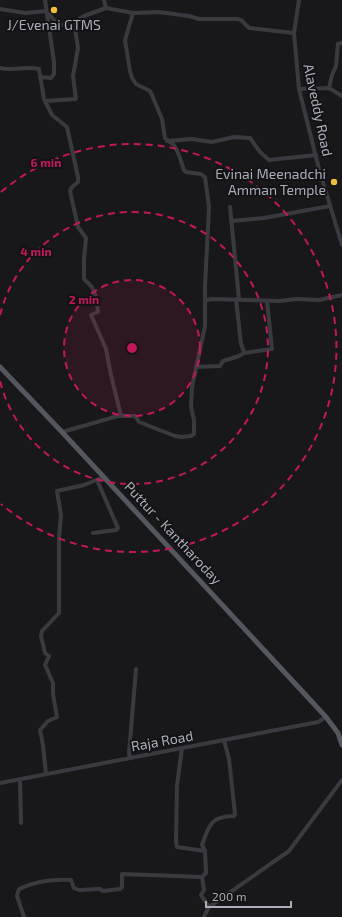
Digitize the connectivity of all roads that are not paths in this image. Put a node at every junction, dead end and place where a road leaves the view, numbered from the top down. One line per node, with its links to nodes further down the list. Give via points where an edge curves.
1 (45, 0): 6 (street)
2 (104, 0): 4 (street)
3 (299, 0): 9 (street, Alaveddy Road)
4 (106, 8): 7 (street); 8 (street)
5 (0, 9): 6 (street, via 25,13)
6 (46, 11): 8 (street, via 58,24); 12 (street, via 54,74 51,78)
7 (133, 13): 9 (street, via 159,12 199,19 237,19 248,28); 17 (street, via 125,40 130,71 136,84 150,91 162,119)
8 (74, 22): 16 (street, via 78,48 73,76 76,99)
9 (294, 33): 14 (street, Alaveddy Road)
10 (342, 43): 13 (street, via 338,44 336,66)
11 (0, 68): 12 (street, via 39,68)
12 (40, 77): 16 (street)
13 (329, 88): 14 (street); 15 (street)
14 (299, 89): 18 (street, Alaveddy Road)
15 (342, 96)
16 (45, 101): 30 (street, via 52,115 67,127 78,182 70,191 78,227 86,238 84,279 96,296 98,312 91,315 106,350)
17 (167, 141): 18 (street, via 212,142 234,137 250,138 269,160); 25 (street, via 176,147 184,170 201,174 205,177 207,185 209,207)
18 (316, 155): 19 (street, Alaveddy Road)
19 (330, 206): 21 (street); 22 (street, Alaveddy Road)
20 (230, 207): 21 (street)
21 (231, 221): 24 (street)
22 (342, 245)
23 (342, 295): 26 (street, via 319,300)
24 (238, 299): 25 (street); 26 (street); 27 (street, via 241,344)
25 (206, 300): 29 (street, via 205,326)
26 (267, 301): 29 (street, via 272,349 244,353 223,361 220,366)
27 (244, 352)
28 (0, 367): 31 (main road, Puttur - Kantharoday)
29 (196, 367): 30 (street, via 191,406 194,434 191,436 175,436 139,422 135,416)
30 (121, 416): 31 (street)
31 (62, 432): 32 (main road, Puttur - Kantharoday)
32 (104, 477): 33 (street); 36 (main road, Puttur - Kantharoday)
33 (97, 480): 34 (street, via 118,528); 42 (street, via 57,491 61,515 59,613 42,631 41,636 45,653 49,656 45,665 53,683 57,717 48,721 40,730)
34 (93, 533)
35 (136, 669): 41 (street)
36 (326, 717): 37 (main road, Puttur - Kantharoday); 38 (street, Raja Road, via 318,722)
37 (340, 732): 39 (main road, Puttur - Kantharoday)
38 (224, 740): 40 (street, Raja Road); 47 (street, via 229,759 235,814 216,819 209,826 202,845)
39 (342, 745)
40 (182, 748): 41 (street, Raja Road); 47 (street, via 177,785 177,847)
41 (130, 758): 42 (street, Raja Road)
42 (46, 774): 43 (street, Raja Road)
43 (20, 779): 45 (street, Raja Road); 46 (street)
44 (342, 780): 49 (street, via 289,851)
45 (0, 783)
46 (21, 823)
47 (205, 851): 48 (street, via 206,873)
48 (202, 877): 49 (street, via 204,890 201,895); 50 (street, via 122,874 120,890 103,891 79,890 74,888 71,880 26,885 19,889 17,896)
49 (209, 907): 51 (street)
50 (24, 917)
51 (204, 917)

